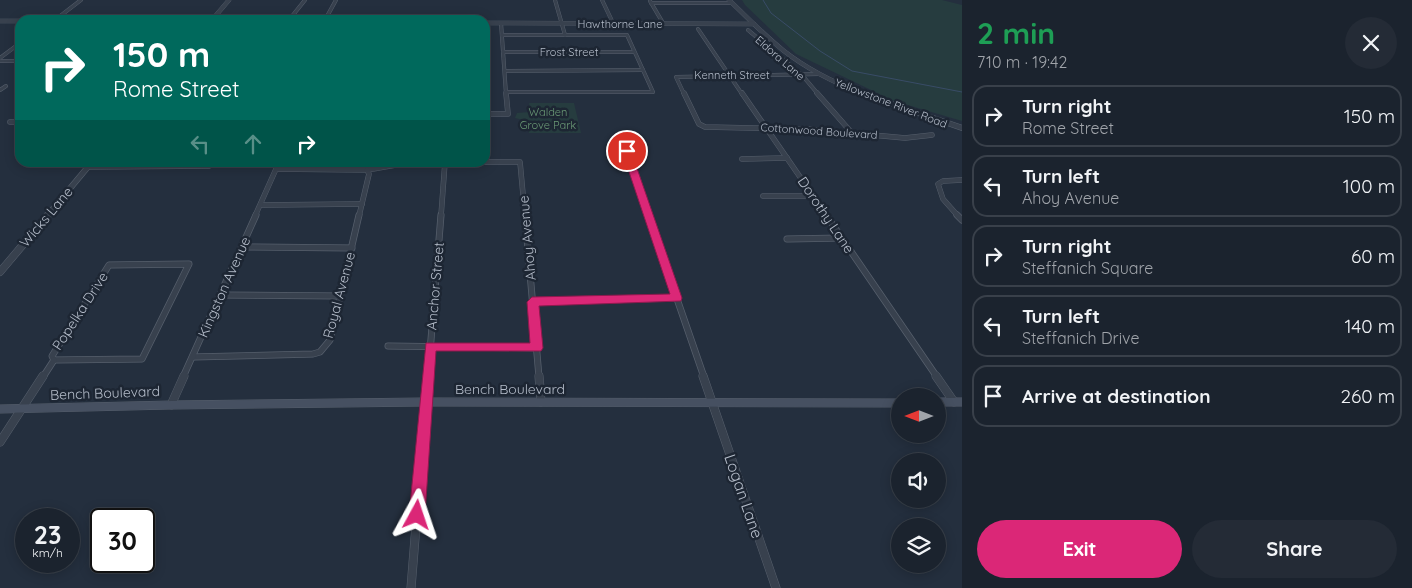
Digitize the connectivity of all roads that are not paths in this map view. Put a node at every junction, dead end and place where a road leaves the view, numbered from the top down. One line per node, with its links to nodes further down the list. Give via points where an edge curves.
1 (81, 0): 9 (street)
2 (229, 0): 10 (street)
3 (305, 0): 11 (street)
4 (336, 0): 12 (street)
5 (555, 0): 17 (street)
6 (602, 0): 18 (street)
7 (650, 1): 8 (street); 19 (street)
8 (730, 1): 20 (street, Yellowstone River Road)
9 (62, 15)
10 (216, 15)
11 (293, 15)
12 (328, 15)
13 (0, 21): 14 (street)
14 (15, 21)
15 (490, 23): 16 (street, Hawthorne Lane)
16 (501, 23): 17 (street, Hawthorne Lane); 23 (street)
17 (561, 24): 18 (street, Hawthorne Lane); 24 (street)
18 (612, 24): 19 (street, Hawthorne Lane)
19 (662, 24): 20 (street, Hawthorne Lane)
20 (754, 24): 32 (street, Yellowstone River Road)
21 (698, 29): 33 (street, Dorothy Lane)
22 (748, 30): 34 (street, Eldora Lane)
23 (502, 35): 24 (street); 26 (street)
24 (565, 35): 27 (street, via 627,35)
25 (15, 47): 28 (street)
26 (503, 52): 27 (street, Frost Street); 31 (street)
27 (634, 52): 30 (street)
28 (0, 60): 29 (street)
29 (15, 61)
30 (643, 70): 31 (street); 37 (street, via 653,92)
31 (505, 71): 37 (street)
32 (819, 74): 34 (street, Kenneth Street); 43 (street, Yellowstone River Road, via 870,96)
33 (731, 75): 34 (street, Kenneth Street); 41 (street, Kenneth Street, via 676,76 699,124); 42 (street, Dorothy Lane)
34 (802, 75): 44 (street, Eldora Lane)
35 (0, 84): 36 (street, via 6,86)
36 (0, 90)
37 (506, 92): 38 (street, via 508,114)
38 (490, 114)
39 (10, 122): 40 (street)
40 (15, 122)
41 (705, 127): 42 (street, Cottonwood Boulevard)
42 (766, 127): 44 (street, Cottonwood Boulevard); 47 (street, Dorothy Lane)
43 (962, 128)
44 (850, 132): 45 (street, Cottonwood Boulevard, via 905,138)
45 (932, 136)
46 (623, 141): 67 (street, Logan Lane)
47 (787, 158): 48 (street); 56 (street, Dorothy Lane)
48 (742, 159)
49 (490, 162): 68 (street, Ahoy Avenue, via 520,162)
50 (88, 167): 64 (street, Wicks Lane)
51 (384, 167): 53 (street)
52 (445, 167): 70 (street, Anchor Street)
53 (367, 170): 57 (street, Kingston Avenue, via 276,169); 58 (street, Royal Avenue, via 369,174)
54 (962, 180): 59 (street, via 943,181 938,184 938,190)
55 (763, 196): 56 (street)
56 (813, 196): 60 (street, Dorothy Lane)
57 (261, 204): 58 (street); 62 (street, Kingston Avenue)
58 (362, 204): 63 (street, Royal Avenue)
59 (962, 220)
60 (842, 238): 61 (street); 76 (street, Dorothy Lane)
61 (787, 239)
62 (243, 247): 63 (street); 65 (street, Kingston Avenue)
63 (352, 248): 66 (street, Royal Avenue)
64 (0, 272)
65 (221, 295): 66 (street); 72 (street, Kingston Avenue)
66 (340, 296): 72 (street, Royal Avenue, via 330,340 320,352)
67 (677, 298): 68 (street); 77 (street, Logan Lane)
68 (532, 302): 71 (street, Ahoy Avenue)
69 (388, 346): 70 (street)
70 (430, 346): 71 (street); 74 (street, Anchor Street)
71 (536, 348): 75 (street, Ahoy Avenue)
72 (193, 356): 79 (street, Kingston Avenue)
73 (54, 360): 73 (street, Popelka Drive, via 52,356 110,265 189,264 142,359); 81 (street, Popelka Drive)
74 (426, 402): 75 (main road, Bench Boulevard); 79 (main road, Bench Boulevard); 83 (street, Anchor Street)
75 (541, 402): 77 (main road, Bench Boulevard)
76 (958, 402)
77 (712, 403): 78 (main road, Bench Boulevard); 84 (street, Logan Lane)
78 (891, 403)
79 (171, 404): 81 (main road, Bench Boulevard)
80 (0, 409): 81 (main road, Bench Boulevard)
81 (22, 409): 82 (street, Popelka Drive)
82 (0, 442)
83 (411, 588)
84 (776, 588)

